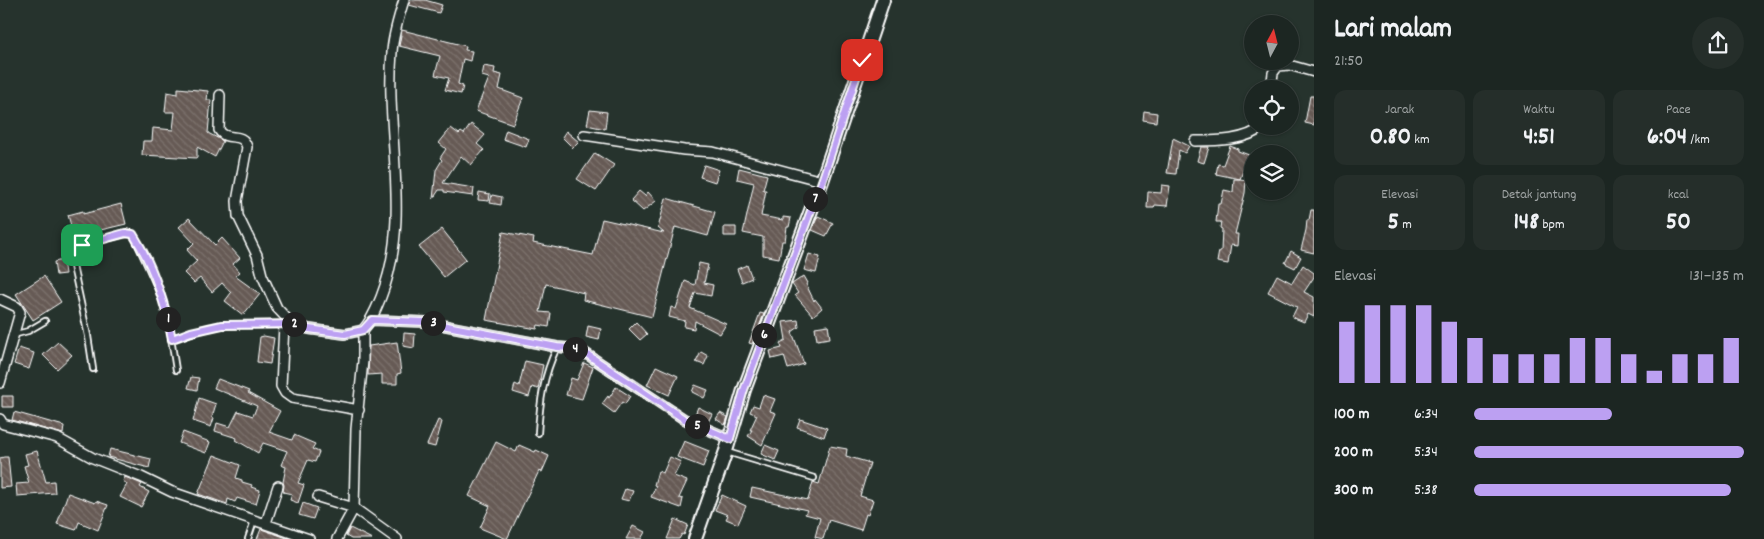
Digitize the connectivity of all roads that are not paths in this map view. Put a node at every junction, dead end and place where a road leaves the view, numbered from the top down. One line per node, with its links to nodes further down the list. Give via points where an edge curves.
1 (404, 0): 11 (street, via 392,50 396,222 387,281)
2 (883, 0): 9 (street)
3 (1314, 72): 4 (street, via 1288,65 1278,66 1272,73)
4 (1272, 80)
5 (220, 95): 13 (street, via 219,130 226,136 242,138 247,148 237,200 238,216 277,308)
6 (584, 135): 9 (street, via 713,152)
7 (1244, 135): 8 (street, via 1219,141)
8 (1196, 141)
9 (822, 181): 24 (street, via 744,390)
10 (0, 299): 15 (street, via 20,310)
11 (372, 320): 14 (street); 17 (street, via 426,322)
12 (45, 321): 15 (lane)
13 (288, 324): 14 (street, via 345,334); 16 (lane, via 222,325); 21 (street, via 281,386 285,392 292,398)
14 (363, 330): 21 (street)
15 (14, 335): 20 (street)
16 (172, 339): 18 (lane, via 159,291 133,234 125,233 82,245 75,250 72,259); 19 (lane)
17 (557, 347): 23 (lane, via 542,389); 24 (street, via 579,349)
18 (93, 368)
19 (176, 370)
20 (0, 383)
21 (359, 410): 28 (street)
22 (0, 418): 29 (street, via 3,424 57,438 93,458 172,492)
23 (538, 433)
24 (728, 445): 25 (lane); 35 (street)
25 (814, 478)
26 (278, 486): 30 (street)
27 (318, 497): 28 (street)
28 (354, 508): 33 (street); 34 (street)
29 (255, 520): 30 (street); 31 (lane)
30 (266, 523): 32 (street)
31 (248, 539)
32 (309, 539)
33 (337, 539)
34 (397, 539)
35 (695, 539)

